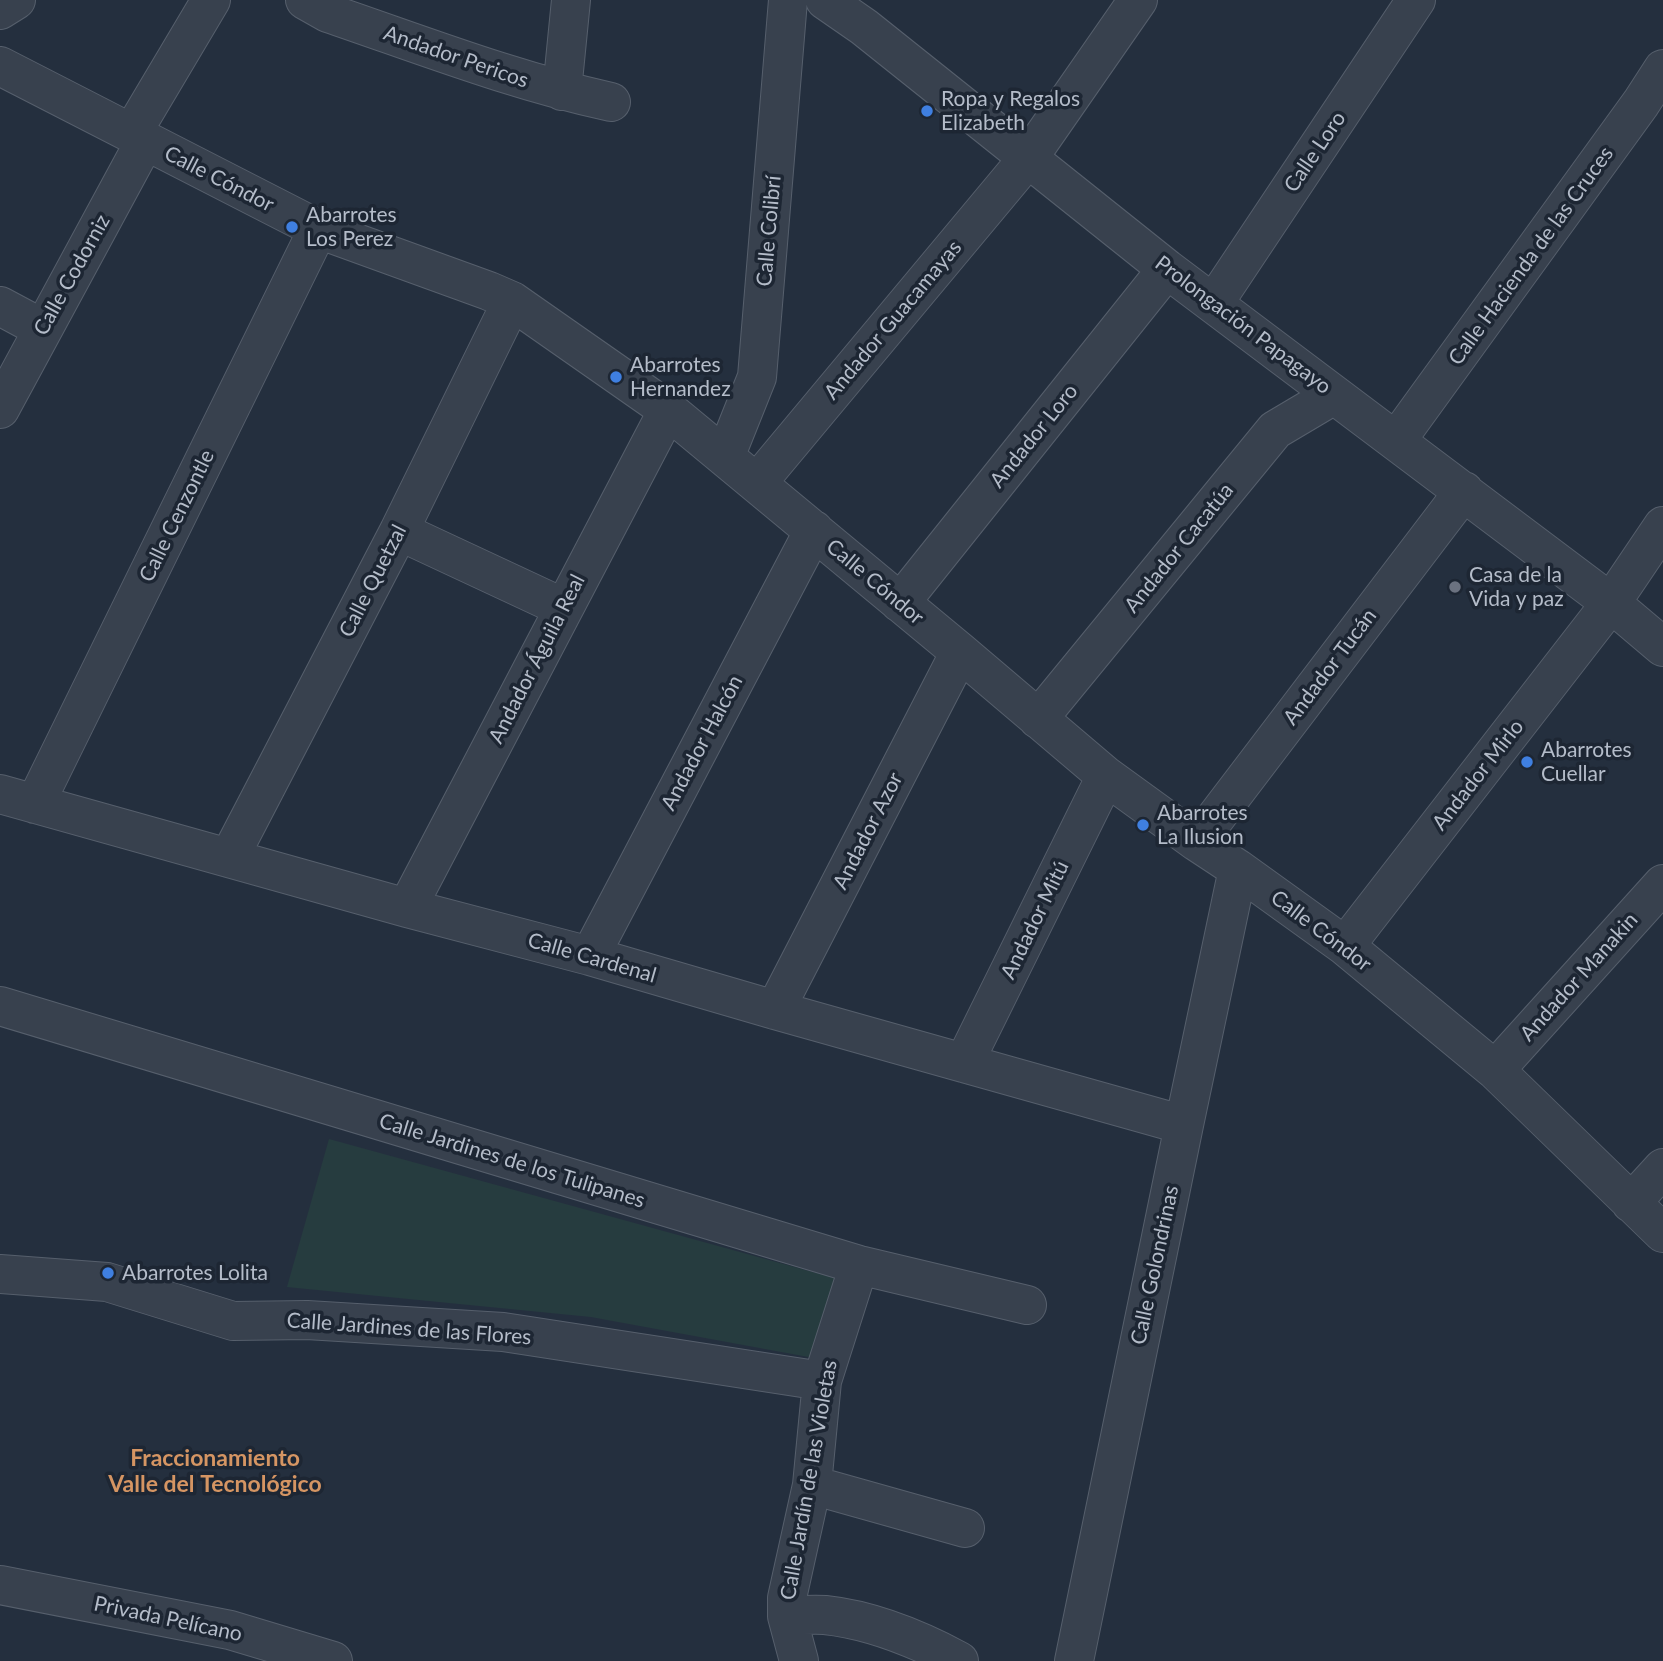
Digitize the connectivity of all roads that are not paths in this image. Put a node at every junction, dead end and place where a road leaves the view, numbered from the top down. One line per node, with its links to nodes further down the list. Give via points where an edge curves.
1 (16, 0): 9 (street)
2 (211, 0): 16 (street, Calle Codorniz)
3 (305, 0): 13 (street, Andador Pericos, via 328,13)
4 (571, 0): 13 (street)
5 (788, 0): 28 (street, Calle Colibrí, via 757,377)
6 (825, 0): 10 (street, Prolongación Papagayo)
7 (1138, 0): 17 (street, Andador Guacamayas)
8 (1416, 0): 21 (street, Calle Loro)
9 (0, 10)
10 (873, 13): 17 (street, Prolongación Papagayo)
11 (0, 66): 16 (street, Calle Cóndor)
12 (1663, 69): 15 (street, Calle Hacienda de las Cruces)
13 (562, 92): 14 (street, Andador Pericos)
14 (611, 102)
15 (1652, 112): 27 (street, Calle Hacienda de las Cruces)
16 (139, 137): 18 (street, Calle Cóndor); 23 (street, Calle Codorniz)
17 (1029, 157): 19 (street, Prolongación Papagayo); 29 (street, Andador Guacamayas)
18 (318, 229): 20 (street, Calle Cóndor); 41 (street, Calle Cenzontle)
19 (1167, 269): 21 (street, Prolongación Papagayo); 34 (street, Andador Loro)
20 (512, 301): 26 (street, Calle Cóndor); 33 (street, Calle Quetzal)
21 (1214, 303): 24 (street, Prolongación Papagayo)
22 (0, 306): 23 (street)
23 (43, 329): 25 (street, Calle Codorniz)
24 (1334, 395): 27 (street, Prolongación Papagayo); 39 (street, Andador Cacatúa, via 1275,430)
25 (0, 409)
26 (667, 410): 28 (street, Calle Cóndor); 36 (street, Andador Águila Real)
27 (1396, 441): 30 (street, Prolongación Papagayo)
28 (725, 457): 29 (street, Calle Cóndor)
29 (757, 483): 32 (street, Calle Cóndor)
30 (1464, 491): 35 (street, Prolongación Papagayo); 42 (street, Andador Tucán)
31 (1663, 526): 35 (street, Andador Mirlo)
32 (814, 530): 34 (street, Calle Cóndor); 48 (street, Andador Halcón)
33 (399, 531): 36 (street); 43 (street, Calle Quetzal)
34 (900, 603): 38 (street, Calle Cóndor)
35 (1611, 603): 37 (street, Prolongación Papagayo); 47 (street, Andador Mirlo)
36 (564, 608): 46 (street, Andador Águila Real)
37 (1663, 647)
38 (960, 652): 39 (street, Calle Cóndor); 50 (street, Andador Azor)
39 (1038, 719): 40 (street, Calle Cóndor)
40 (1106, 776): 42 (street, Calle Cóndor); 51 (street, Andador Mitú)
41 (18, 799): 43 (street, Calle Cardenal)
42 (1197, 842): 44 (street, Calle Cóndor)
43 (229, 858): 46 (street, Calle Cardenal)
44 (1238, 869): 47 (street, Calle Cóndor); 53 (street, Calle Golondrinas)
45 (1663, 884): 52 (street, Andador Manakin)
46 (407, 908): 48 (street, Calle Cardenal)
47 (1345, 946): 52 (street, Calle Cóndor)
48 (590, 956): 50 (street, Calle Cardenal)
49 (0, 1006): 57 (street, Calle Jardines de los Tulipanes)
50 (775, 1010): 51 (street, Calle Cardenal)
51 (964, 1063): 53 (street, Calle Cardenal)
52 (1495, 1070): 55 (street, Calle Cóndor)
53 (1184, 1125): 68 (street, Calle Golondrinas)
54 (1663, 1168): 55 (street)
55 (1631, 1203): 56 (street, Calle Cóndor)
56 (1663, 1233)
57 (859, 1265): 59 (street, Calle Jardines de los Tulipanes); 60 (street, Calle Jardín de las Violetas)
58 (0, 1274): 60 (street, Calle Jardines de las Flores, via 107,1282 233,1321 307,1320 503,1332)
59 (1027, 1306)
60 (822, 1381): 61 (street, Calle Jardín de las Violetas)
61 (811, 1485): 62 (street); 64 (street, Calle Jardín de las Violetas)
62 (965, 1528)
63 (0, 1585): 65 (street, Privada Pelícano, via 230,1630)
64 (787, 1616): 66 (street); 67 (street, via 825,1615 880,1626)
65 (333, 1661)
66 (799, 1661)
67 (959, 1661)
68 (1074, 1661)

